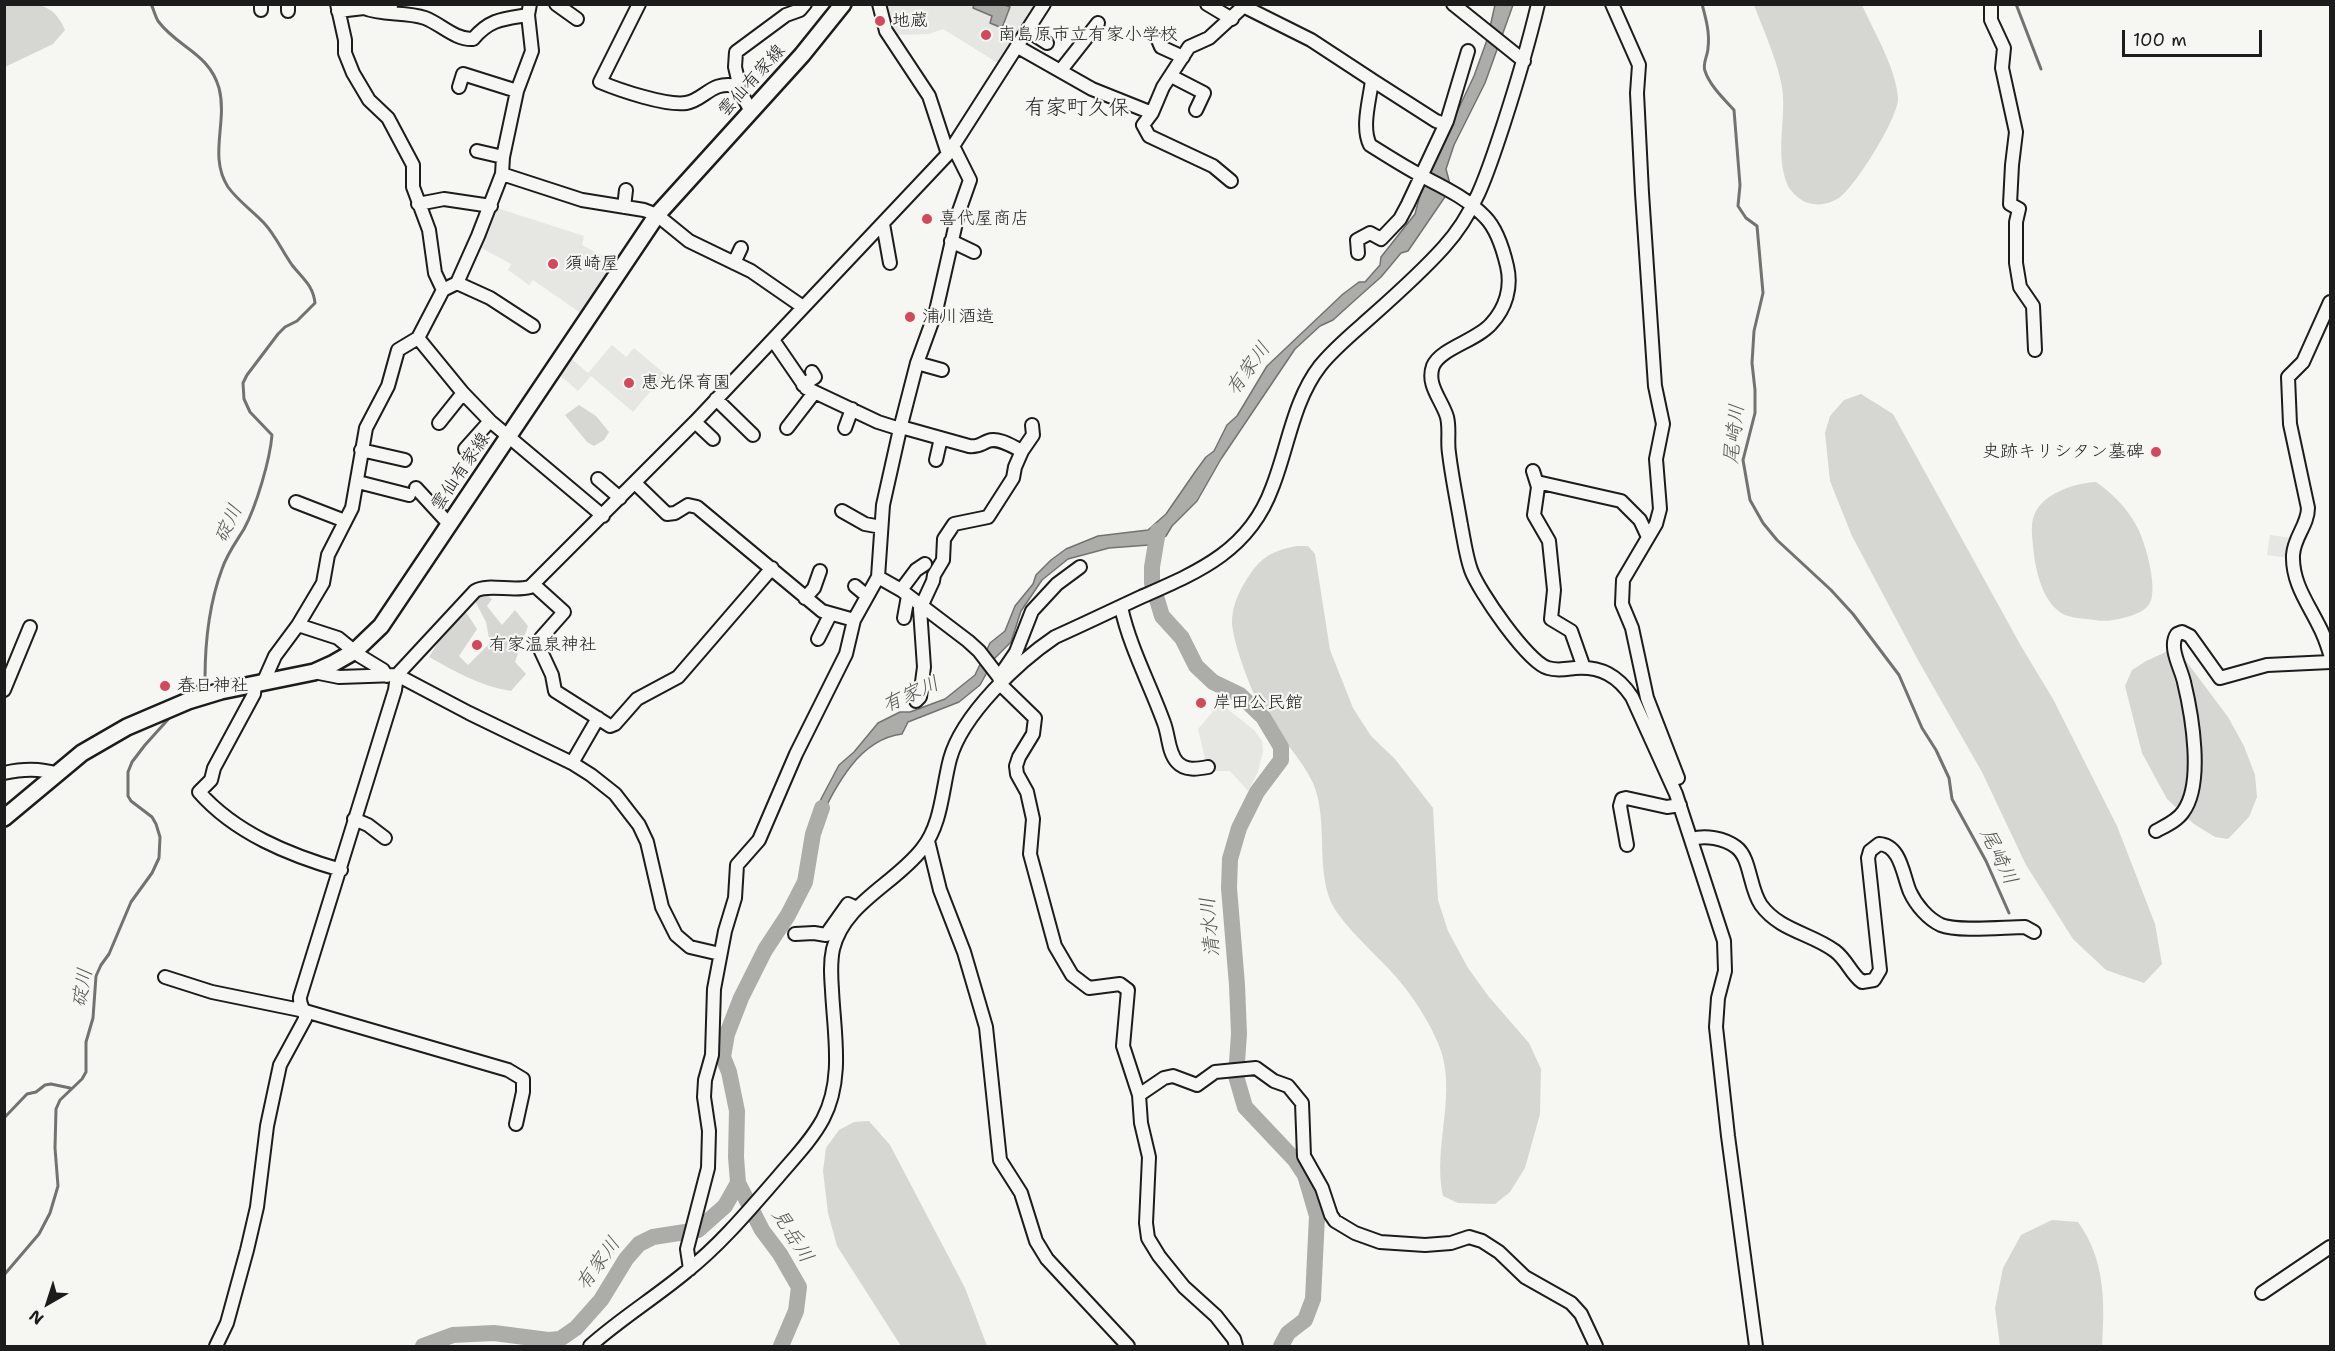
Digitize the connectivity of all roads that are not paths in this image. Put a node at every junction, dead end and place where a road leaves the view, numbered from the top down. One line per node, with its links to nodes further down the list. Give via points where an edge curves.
1 (556, 4): 18 (street)
2 (639, 4): 32 (street, via 600,82 679,104 693,101 715,87)
3 (805, 4): 32 (street, via 736,52)
4 (843, 4): 36 (main road, 雲仙有家線)
5 (879, 4): 40 (street, via 886,31 929,96)
6 (1044, 4): 22 (street)
7 (1207, 4): 19 (street)
8 (1453, 4): 28 (street)
9 (1538, 4): 28 (street)
10 (1612, 4): 100 (street, via 1639,64 1642,193 1655,387 1663,424 1656,459 1660,509)
11 (1991, 4): 65 (street, via 1991,20 2004,48 2002,68 2016,132 2010,204 2019,208 2016,263 2020,287 2033,306)
12 (364, 6): 13 (street); 15 (street); 20 (street, via 370,11 428,19 468,39)
13 (391, 6)
14 (1245, 6): 19 (street); 31 (street, via 1311,40)
15 (338, 8): 46 (street, via 345,53 353,73 369,100 388,118 413,165)
16 (529, 10): 20 (street); 34 (street, via 532,51)
17 (476, 17): 20 (street)
18 (577, 19)
19 (1232, 19): 27 (street, via 1209,38 1189,47)
20 (495, 20)
21 (1098, 23): 29 (street)
22 (1028, 31): 24 (street); 25 (street)
23 (1158, 40): 27 (street, via 1161,47)
24 (1047, 43)
25 (1018, 47): 29 (street); 40 (street)
26 (1468, 51): 38 (street)
27 (1183, 57): 30 (street)
28 (1519, 57): 49 (street, via 1491,164)
29 (1061, 70): 37 (street, via 1092,88)
30 (1171, 76): 35 (street, via 1204,93); 37 (street)
31 (1372, 80): 38 (street); 43 (street, via 1366,138 1370,145)
32 (736, 86): 36 (street)
33 (459, 87): 34 (street, via 463,74)
34 (517, 91): 41 (street)
35 (1196, 110)
36 (751, 111): 50 (main road, 雲仙有家線)
37 (1152, 113): 44 (street, via 1143,125 1149,136 1213,166)
38 (1445, 124): 43 (street)
39 (477, 151): 41 (street)
40 (951, 151): 51 (street); 53 (street, via 970,180)
41 (503, 157): 42 (street)
42 (502, 174): 47 (street); 48 (street, via 582,200)
43 (1422, 176): 49 (street, via 1465,199); 52 (street, via 1408,204 1381,239 1370,233 1358,247)
44 (1231, 180)
45 (626, 190): 48 (street)
46 (418, 204): 47 (street, via 444,199); 59 (street, via 429,230 435,273)
47 (491, 206): 58 (street)
48 (624, 207): 50 (street)
49 (1473, 208): 114 (street, via 1425,267 1320,366 1299,402 1272,488 1253,525 1224,555); 124 (street, via 1493,227 1504,251 1510,276 1508,296 1491,325 1477,337 1446,352 1433,365 1431,375 1448,423 1450,460 1468,558 1477,583 1537,663 1556,670)
50 (657, 215): 56 (street, via 689,241); 82 (main road, 雲仙有家線)
51 (884, 224): 57 (street); 61 (street)
52 (1345, 234)
53 (951, 241): 55 (street); 66 (street, via 936,310)
54 (741, 248): 56 (street)
55 (974, 252)
56 (734, 263): 61 (street)
57 (890, 263)
58 (457, 283): 59 (street); 62 (street, via 490,297)
59 (443, 290): 63 (street)
60 (2331, 302): 122 (street, via 2303,362 2288,377 2290,424 2308,507 2308,518 2294,544 2295,574)
61 (803, 307): 64 (street)
62 (533, 326)
63 (418, 338): 70 (street); 86 (street, via 398,350 388,386 366,428)
64 (773, 340): 69 (street); 72 (street)
65 (2035, 350)
66 (917, 363): 67 (street); 80 (street)
67 (942, 370)
68 (812, 372): 69 (street, via 815,377)
69 (803, 385): 71 (street)
70 (463, 393): 74 (street); 76 (street)
71 (814, 393): 73 (street); 78 (street)
72 (716, 399): 75 (street); 81 (street)
73 (852, 409): 79 (street); 80 (street)
74 (490, 421): 82 (street); 85 (street)
75 (695, 422): 84 (street); 92 (street)
76 (439, 423)
77 (1032, 425): 87 (street, via 1033,435)
78 (786, 428)
79 (845, 428)
80 (901, 428): 83 (street); 99 (street)
81 (753, 435)
82 (508, 437): 96 (street); 98 (main road, 雲仙有家線)
83 (941, 438): 87 (street, via 976,447 991,440 1000,441); 89 (street)
84 (713, 439)
85 (465, 449)
86 (361, 450): 88 (street); 91 (street)
87 (1023, 451): 113 (street, via 1013,478 988,517 954,524 947,532 943,560)
88 (405, 460)
89 (936, 460)
90 (598, 479): 93 (street)
91 (358, 482): 97 (street); 98 (street, via 413,491)
92 (635, 483): 93 (street); 105 (street, via 667,514 688,505 697,507)
93 (620, 498): 96 (street)
94 (296, 502): 97 (street)
95 (842, 512): 99 (street)
96 (603, 516): 108 (street)
97 (345, 521): 118 (street, via 328,555 323,583)
98 (450, 525): 121 (main road, 雲仙有家線, via 381,626)
99 (881, 527): 101 (street)
100 (1648, 537): 124 (street, via 1640,520 1622,501 1535,476 1534,515 1550,541 1554,590 1551,619 1571,632); 136 (street, via 1623,580 1622,604 1632,628 1647,698 1678,780)
101 (880, 540): 102 (street, via 873,546); 107 (street)
102 (872, 556)
103 (925, 564): 110 (street, via 916,570)
104 (1080, 567): 127 (street, via 1057,584 1032,611 1016,652)
105 (772, 568): 112 (street); 131 (street, via 678,677 637,699 615,724 610,726)
106 (820, 572): 112 (street, via 814,588)
107 (878, 577): 110 (street); 111 (street)
108 (533, 584): 126 (street, via 514,590 482,586); 131 (street, via 564,612 541,638 539,647 555,691)
109 (855, 586): 111 (street)
110 (905, 593): 113 (street); 116 (street)
111 (867, 596): 117 (street)
112 (799, 598): 115 (street)
113 (921, 606): 127 (street, via 979,651); 130 (street, via 923,671 921,697)
114 (1121, 607): 127 (street, via 1055,637); 133 (street, via 1127,634 1173,756 1186,768)
115 (830, 615): 117 (street); 120 (street)
116 (904, 618)
117 (854, 620): 148 (street, via 846,654 759,840 737,865 735,898)
118 (298, 625): 121 (street, via 338,638); 128 (street, via 283,642)
119 (30, 627): 129 (street)
120 (818, 639)
121 (354, 651): 125 (main road, 雲仙有家線); 126 (street)
122 (2331, 654)
123 (2331, 662): 139 (street, via 2267,665 2220,678 2190,636 2177,634 2173,645 2190,712 2195,776 2184,812)
124 (1584, 668): 136 (street, via 1607,672 1624,685)
125 (314, 672): 126 (street, via 339,677); 128 (main road, 雲仙有家線)
126 (392, 675): 132 (street); 138 (street, via 395,690)
127 (999, 679): 142 (street, via 956,742 937,822); 151 (street, via 1036,722 1016,766 1033,819 1029,854 1055,946 1072,975 1089,988 1120,984 1128,990 1123,1046)
128 (259, 684): 135 (main road, 雲仙有家線, via 180,703 151,715 82,753); 144 (street, via 211,780 199,792 217,811 258,837)
129 (4, 690)
130 (916, 701)
131 (598, 718): 132 (street)
132 (572, 763): 148 (street, via 615,794 639,825 647,842 662,908 676,935 690,947)
133 (1208, 767)
134 (4, 773): 135 (street, via 37,770)
135 (57, 774): 137 (main road, 雲仙有家線)
136 (1678, 800): 141 (street); 143 (street, via 1667,807 1622,799)
137 (4, 818)
138 (354, 819): 140 (street); 144 (street)
139 (2157, 831)
140 (385, 838)
141 (1692, 839): 146 (street, via 1708,837 1738,849 1745,858 1754,892 1767,912 1787,928 1835,951 1862,982 1874,980 1880,970 1868,863 1870,851 1879,844 1888,846 1898,856 1914,900 1934,921 1949,928 2025,927); 161 (street, via 1724,941 1725,971 1716,1027)
142 (928, 841): 145 (street); 158 (street, via 940,890 964,952 986,1027 1000,1160 1021,1193 1036,1241 1047,1259)
143 (1627, 845)
144 (340, 870): 150 (street, via 300,998)
145 (856, 908): 147 (street, via 848,904 826,935); 154 (street, via 837,935 830,965 836,1060 832,1097 822,1120 807,1144 740,1220)
146 (2034, 932)
147 (795, 934)
148 (720, 954): 154 (street, via 714,989 712,1055 704,1097 709,1131 708,1168 687,1249)
149 (165, 977): 150 (street, via 212,992)
150 (305, 1011): 152 (street, via 521,1076 523,1092); 156 (street, via 305,1019 280,1065 267,1126 257,1207 227,1323)
151 (1139, 1095): 159 (street, via 1149,1157 1148,1238 1184,1287 1216,1316); 160 (street, via 1164,1078 1173,1076 1197,1085 1215,1072 1251,1067 1288,1086 1302,1103 1304,1156 1335,1221 1380,1242 1425,1245 1469,1238 1482,1241 1525,1277 1571,1303 1581,1314)
152 (516, 1124)
153 (2331, 1247): 155 (street)
154 (690, 1269): 157 (street)
155 (2262, 1293)
156 (216, 1347)
157 (590, 1347)
158 (1128, 1347)
159 (1236, 1347)
160 (1596, 1347)
161 (1756, 1347)

